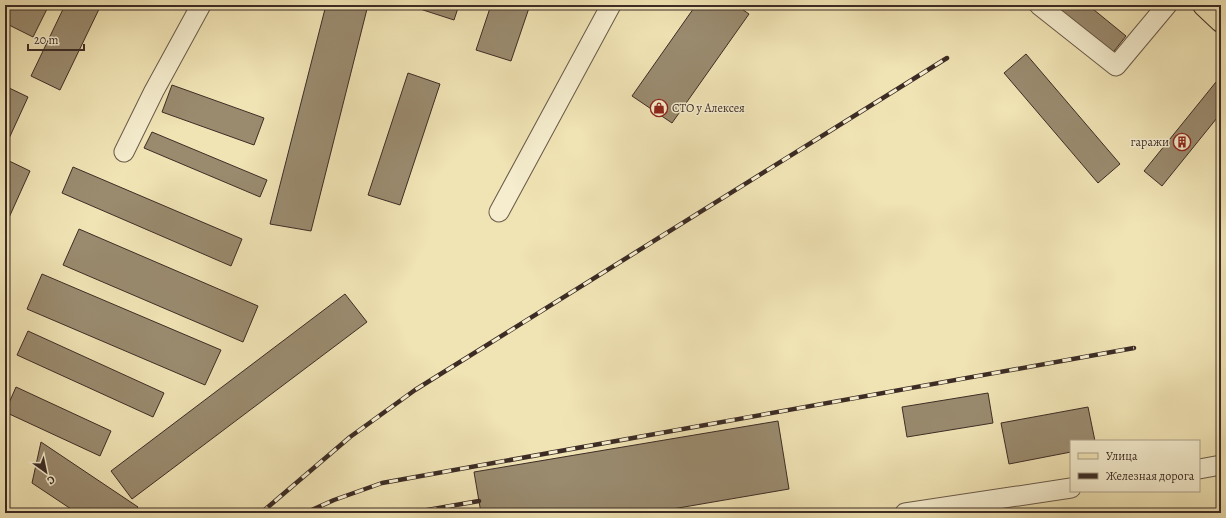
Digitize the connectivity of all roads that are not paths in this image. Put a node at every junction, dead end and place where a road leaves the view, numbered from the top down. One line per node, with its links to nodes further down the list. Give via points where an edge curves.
1 (201, 5): 7 (lane)
2 (611, 5): 8 (lane)
3 (1039, 5): 4 (lane, via 1116,66)
4 (1167, 5)
5 (1204, 5): 6 (main road)
6 (1221, 21)
7 (124, 152)
8 (499, 212)
9 (1221, 466): 10 (lane)
10 (1200, 469)
11 (1070, 488): 12 (lane)
12 (905, 513)

